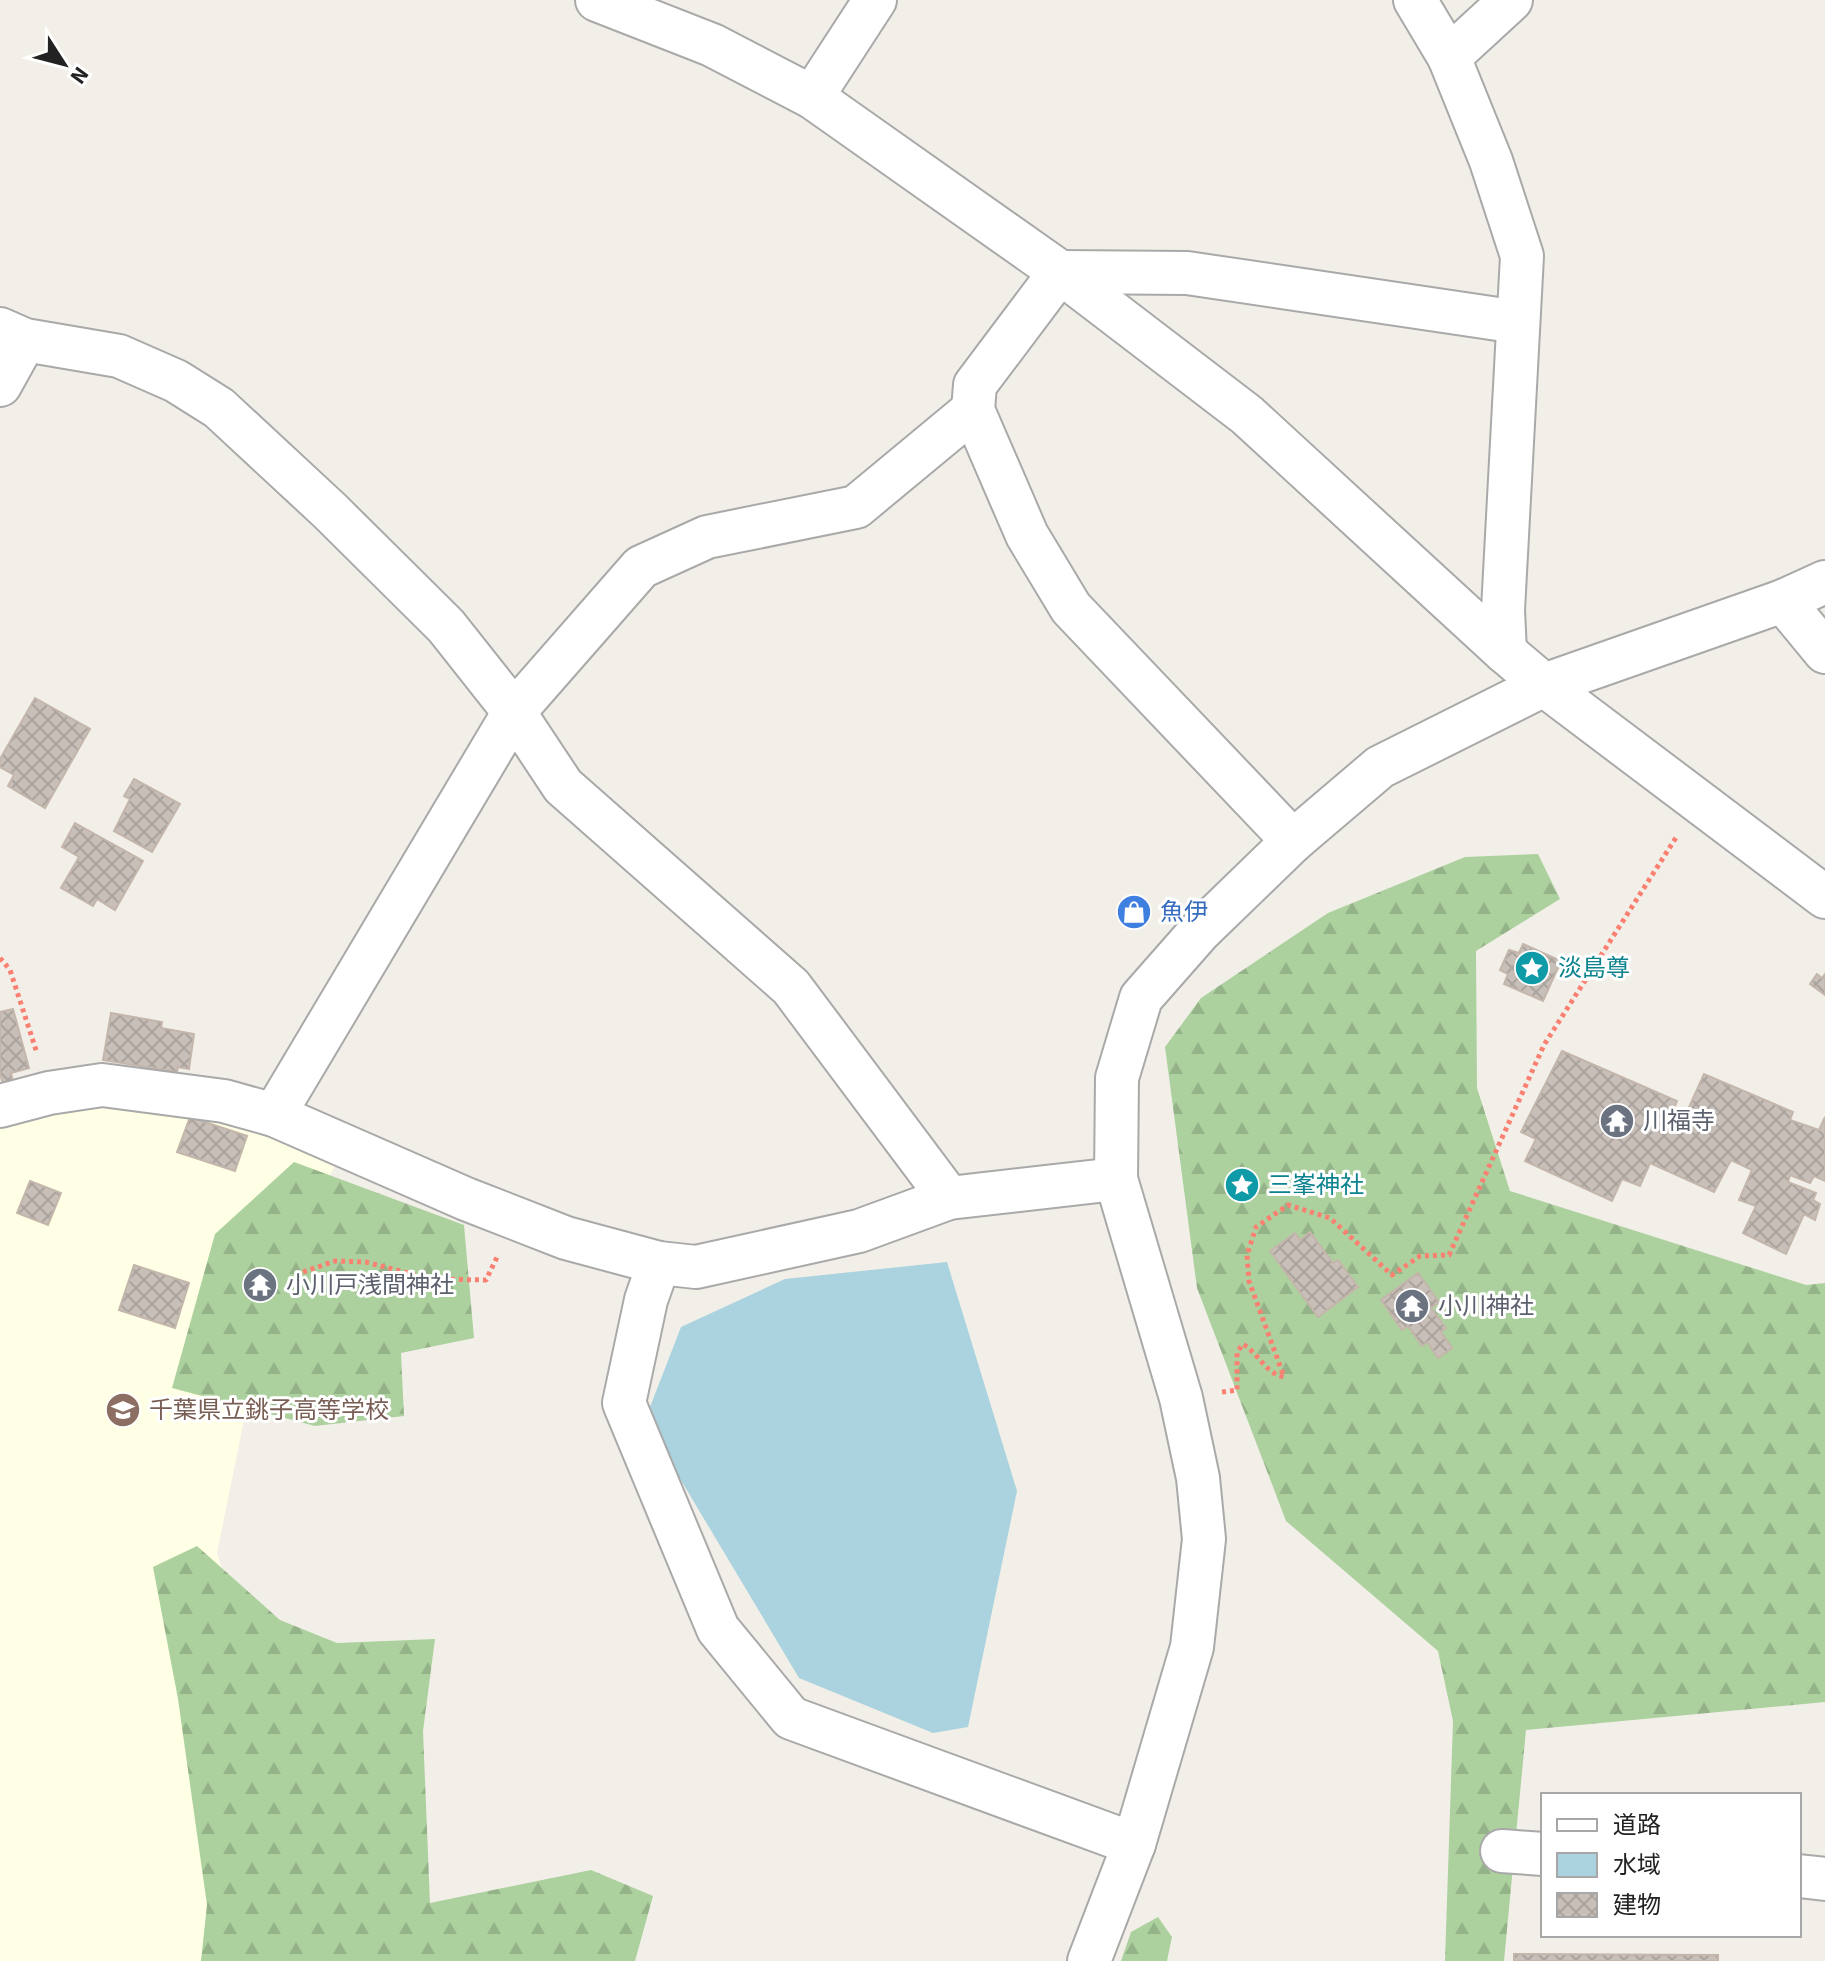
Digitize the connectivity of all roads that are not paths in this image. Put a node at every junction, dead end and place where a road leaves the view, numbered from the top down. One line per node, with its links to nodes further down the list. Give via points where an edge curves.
1 (597, 0): 6 (street, via 712,45)
2 (875, 0): 6 (street)
3 (1415, 0): 5 (street)
4 (1511, 0): 5 (street)
5 (1449, 57): 8 (street, via 1522,256)
6 (812, 97): 7 (street)
7 (1060, 272): 8 (street, via 1187,273); 11 (street, via 975,385); 14 (street, via 1247,415)
8 (1518, 322): 14 (street)
9 (13, 335): 10 (street); 17 (street, via 119,356 176,381 219,408 446,626)
10 (0, 385)
11 (973, 410): 17 (street, via 856,507 707,537 641,567); 18 (street, via 1027,535 1071,608)
12 (1825, 582): 13 (street)
13 (1783, 601): 15 (street); 16 (street)
14 (1505, 652): 16 (street)
15 (1825, 652)
16 (1544, 685): 18 (street, via 1380,767); 19 (street)
17 (514, 712): 21 (street); 23 (street, via 563,786 791,987)
18 (1293, 841): 22 (street, via 1199,932 1141,998 1117,1078)
19 (1825, 897)
20 (0, 1106): 21 (street, via 102,1085 224,1101)
21 (274, 1115): 24 (street, via 553,1233)
22 (1116, 1179): 23 (street); 25 (street, via 1181,1398 1204,1539 1192,1647)
23 (949, 1198): 24 (street, via 859,1231 696,1267)
24 (659, 1263): 25 (street, via 624,1403 718,1629 791,1718)
25 (1134, 1844): 30 (street)
26 (1502, 1851): 27 (street)
27 (1541, 1854)
28 (1801, 1876): 29 (street)
29 (1825, 1879)
30 (1089, 1961)

